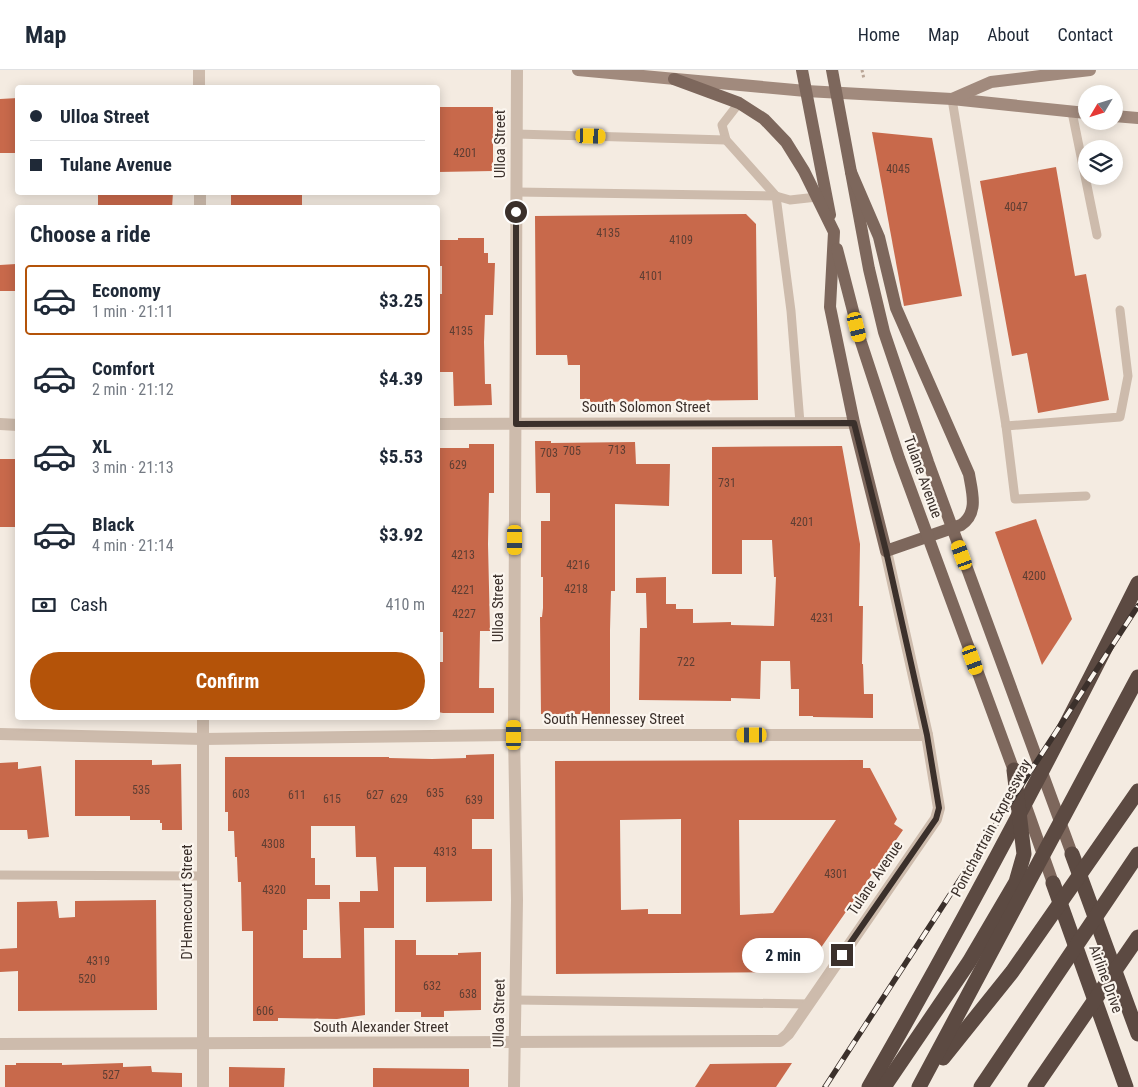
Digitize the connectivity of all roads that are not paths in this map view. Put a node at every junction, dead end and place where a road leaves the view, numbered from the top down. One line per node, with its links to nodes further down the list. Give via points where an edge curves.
1 (199, 70): 8 (street)
2 (517, 70): 17 (street, Ulloa Street)
3 (578, 70): 7 (main road)
4 (802, 70): 9 (main road, Tulane Avenue)
5 (832, 70): 10 (main road, Tulane Avenue)
6 (1090, 70): 11 (main road, via 991,82)
7 (674, 79): 9 (main road); 12 (main road)
8 (199, 85)
9 (806, 91): 10 (main road); 23 (main road, Tulane Avenue)
10 (836, 92): 11 (main road); 19 (main road, Tulane Avenue)
11 (952, 99): 13 (main road); 32 (lane)
12 (739, 103): 18 (lane, via 722,125); 22 (main road, via 764,119 786,142)
13 (1072, 112): 14 (main road); 24 (lane)
14 (1078, 112)
15 (1123, 117): 16 (main road)
16 (1138, 118)
17 (516, 134): 18 (lane); 20 (street, Ulloa Street)
18 (726, 140): 21 (lane)
19 (851, 172): 34 (main road, via 879,238 896,308 969,474 973,496 971,514 961,526); 44 (main road, Tulane Avenue, via 869,269 896,371)
20 (516, 192): 21 (lane); 31 (street, Ulloa Street)
21 (776, 196): 22 (lane, via 790,200); 26 (lane, via 791,311)
22 (817, 197): 23 (main road)
23 (834, 232): 27 (main road, via 830,308); 42 (main road, Tulane Avenue, via 861,342 899,458)
24 (1097, 235)
25 (1120, 310): 32 (lane, via 1128,376 1120,417)
26 (800, 423): 27 (street, South Solomon Street); 31 (street, South Solomon Street)
27 (854, 423): 34 (main road)
28 (0, 424): 29 (street)
29 (15, 424)
30 (440, 424): 31 (street, South Solomon Street)
31 (516, 424): 39 (street, Ulloa Street)
32 (1006, 426): 33 (lane, via 1015,499)
33 (1086, 496)
34 (886, 551): 40 (street, Tulane Avenue)
35 (1138, 583): 59 (highway, Pontchartrain Expressway, via 1071,716 913,1010)
36 (1138, 677): 61 (highway)
37 (203, 720): 41 (street, D'Hemecourt Street)
38 (0, 734): 41 (street, South Hennessey Street)
39 (514, 735): 40 (street, South Hennessey Street); 41 (street, South Hennessey Street); 50 (street, Ulloa Street)
40 (927, 735): 51 (street, Tulane Avenue, via 938,798 936,819)
41 (203, 739): 47 (street, D'Hemecourt Street)
42 (1014, 770): 48 (main road, Tulane Avenue); 60 (highway, via 1024,854 1016,882 969,962)
43 (1138, 791): 61 (highway, via 1012,972)
44 (1072, 854): 52 (highway, Airline Drive)
45 (1138, 854): 62 (highway)
46 (0, 875): 47 (lane)
47 (203, 876): 56 (street, D'Hemecourt Street)
48 (1053, 883): 64 (highway, Airline Drive)
49 (1138, 937): 63 (highway)
50 (515, 1000): 51 (lane); 54 (street, Ulloa Street)
51 (809, 1004): 53 (street, Tulane Avenue, via 780,1041)
52 (1138, 1034)
53 (762, 1041): 54 (street, South Alexander Street)
54 (514, 1042): 56 (street, South Alexander Street); 58 (street, Ulloa Street)
55 (0, 1044): 56 (street, South Alexander Street)
56 (203, 1044): 57 (street, D'Hemecourt Street)
57 (203, 1087)
58 (514, 1087)
59 (868, 1087)
60 (884, 1087)
61 (919, 1087)
62 (981, 1087)
63 (1035, 1087)
64 (1126, 1087)

